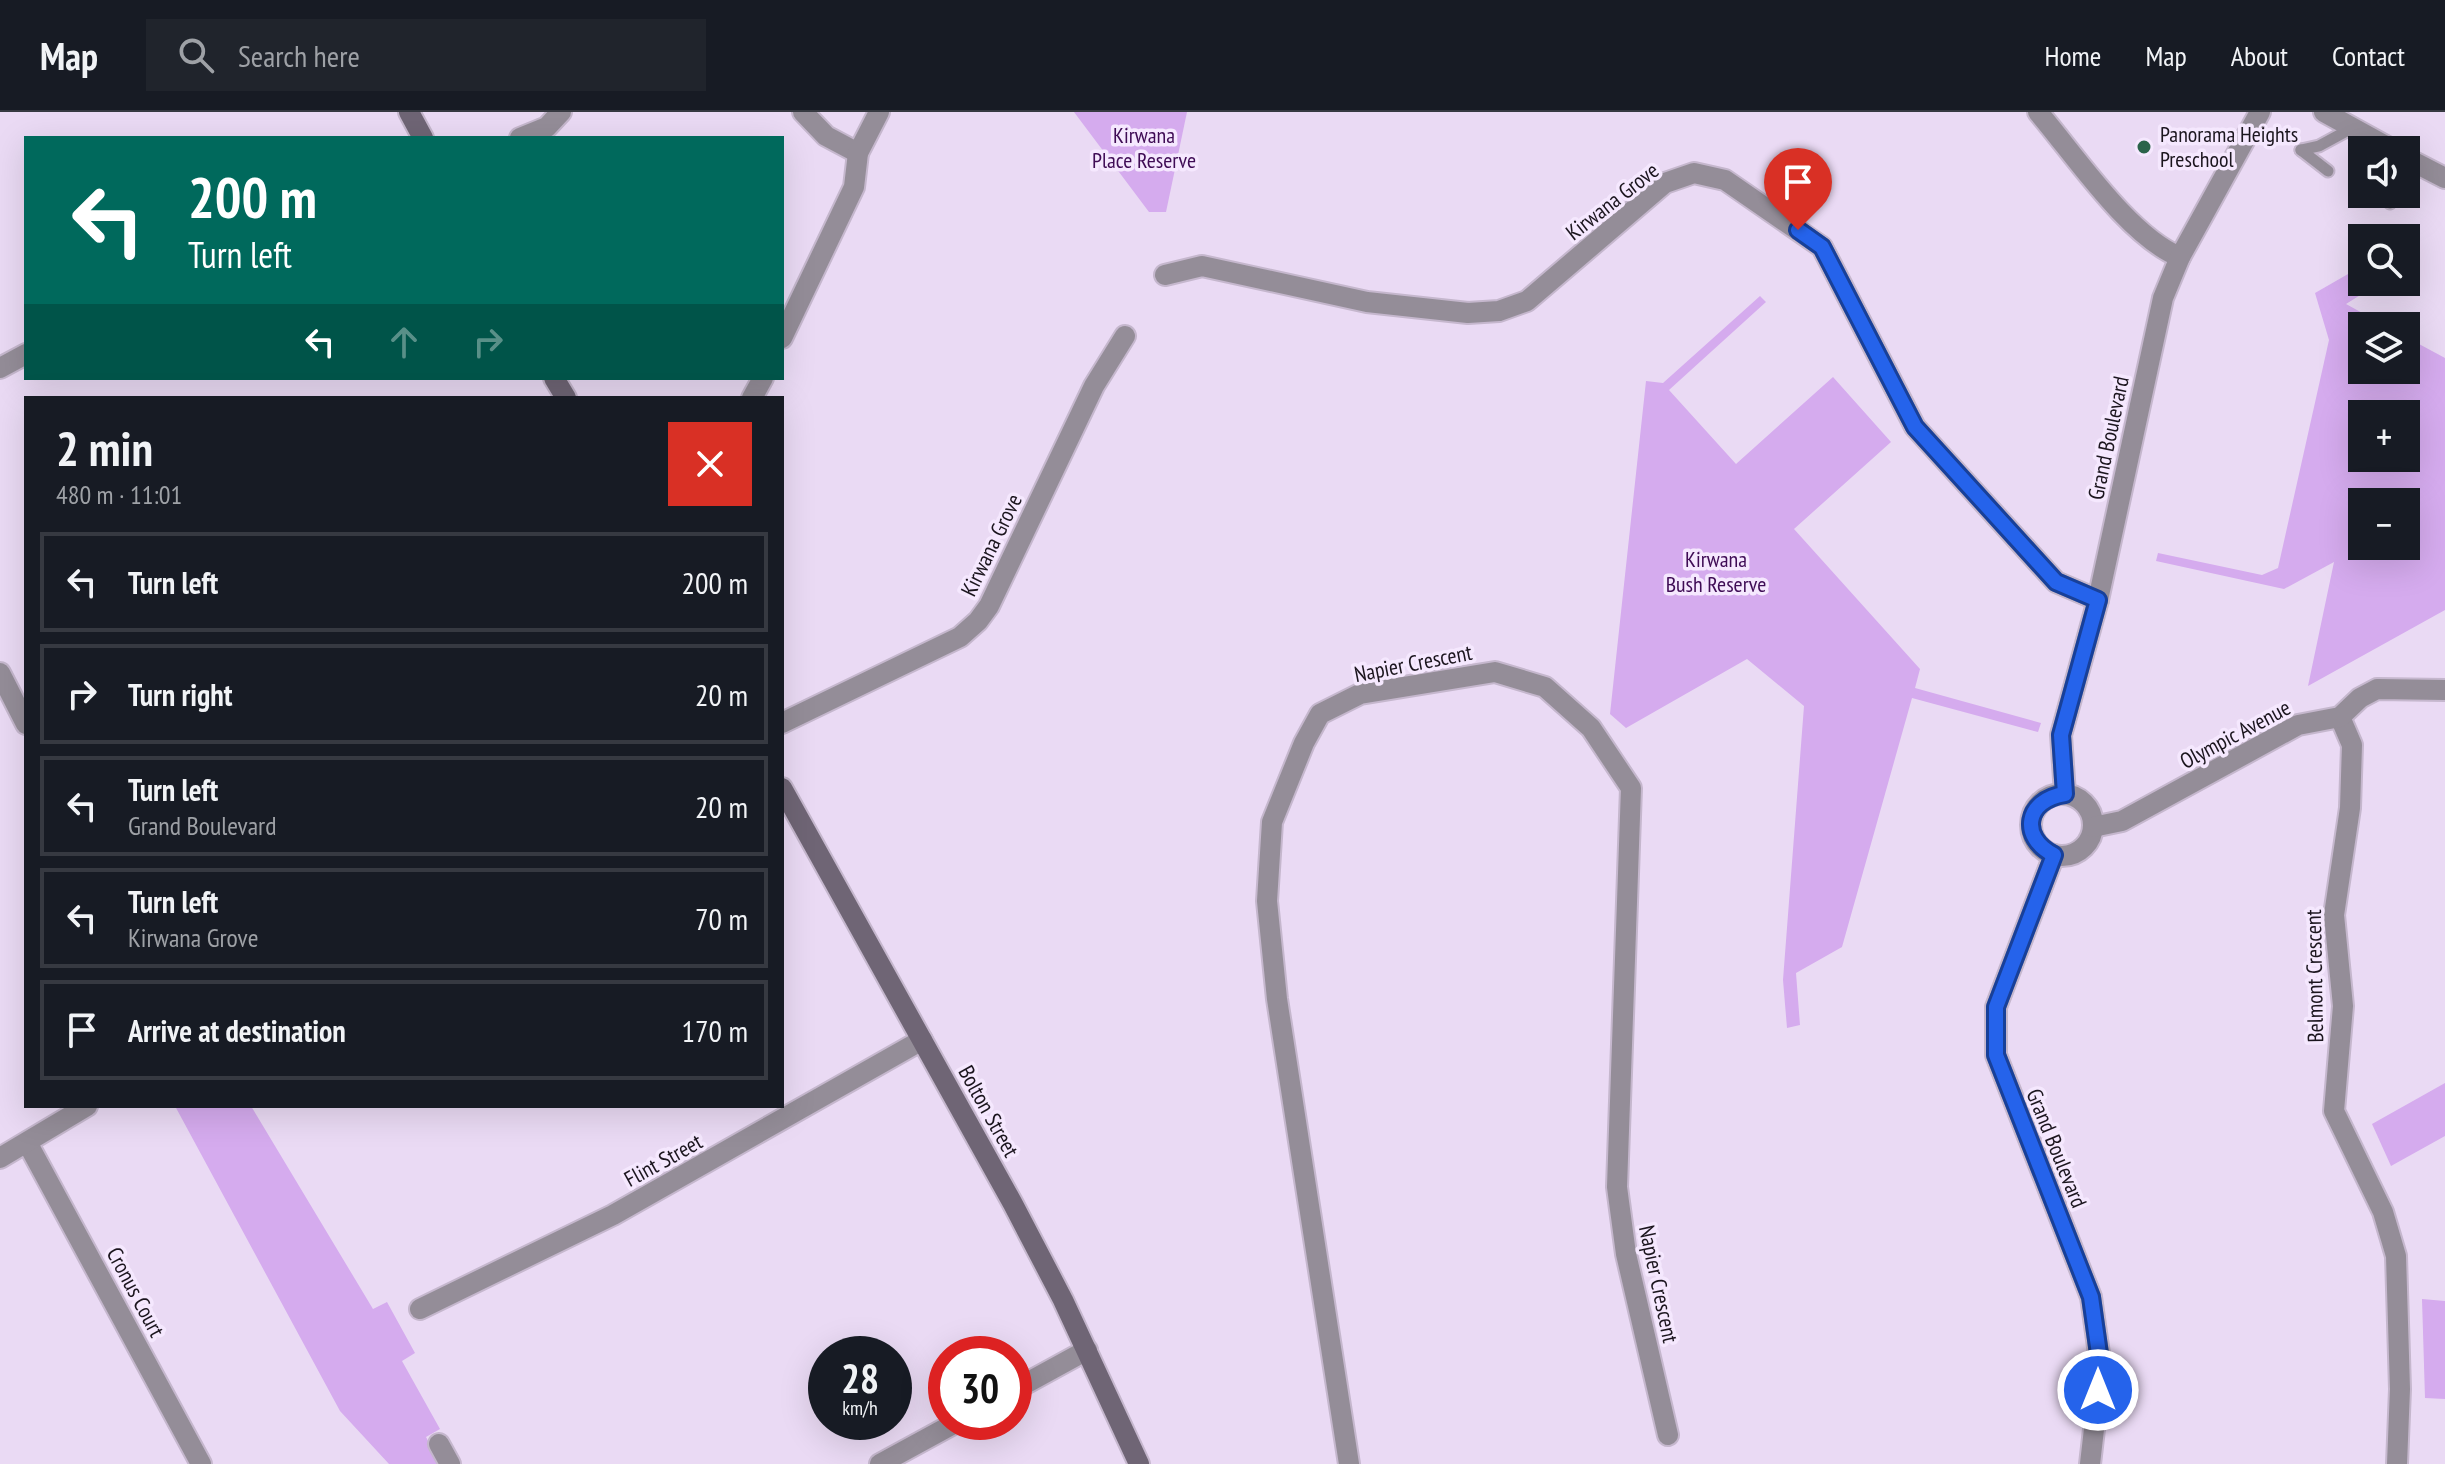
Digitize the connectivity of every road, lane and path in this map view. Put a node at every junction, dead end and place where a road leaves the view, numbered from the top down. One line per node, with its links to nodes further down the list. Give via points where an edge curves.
1 (409, 112): 11 (main road)
2 (561, 112): 12 (street, via 547,127)
3 (803, 112): 14 (street, via 826,136)
4 (879, 112): 14 (street)
5 (2038, 112): 18 (street, via 2127,218 2155,244)
6 (2260, 112): 18 (street, Grand Boulevard)
7 (2267, 112): 8 (street)
8 (2280, 112)
9 (2324, 112): 10 (street)
10 (2354, 127): 13 (street); 16 (lane, via 2301,150)
11 (422, 136)
12 (525, 136)
13 (2369, 136)
14 (858, 153): 20 (street, via 854,187)
15 (2420, 169): 17 (street)
16 (2328, 171)
17 (2445, 178)
18 (2180, 257): 24 (street, Grand Boulevard, via 2163,298)
19 (1165, 275): 24 (street, Kirwana Grove, via 1202,266 1367,302 1468,313 1499,311 1527,301 1665,183 1694,173 1725,180 1822,247 1915,427 2056,582)
20 (784, 334)
21 (1125, 336): 29 (street, Kirwana Grove, via 1094,386 978,621 960,637)
22 (24, 355): 23 (street)
23 (0, 368)
24 (2098, 600): 31 (street, Grand Boulevard, via 2061,735)
25 (0, 673): 28 (street)
26 (2445, 690): 27 (street, Olympic Avenue, via 2377,689)
27 (2340, 717): 32 (street, Olympic Avenue, via 2298,725 2122,821); 50 (street, Belmont Crescent, via 2352,745 2350,808 2334,915 2343,1006 2334,1111 2383,1212 2396,1256)
28 (24, 720)
29 (784, 722)
30 (784, 792): 34 (main road, Bolton Street)
31 (2065, 794): 32 (street, via 2080,799 2090,811); 33 (street, via 2049,796 2031,820 2032,835)
32 (2093, 827): 33 (street, via 2087,844 2073,854)
33 (2054, 855): 49 (street, Grand Boulevard, via 1996,1007 1996,1055 2091,1297 2101,1368)
34 (922, 1040): 38 (street, Flint Street, via 613,1215); 39 (main road, Bolton Street)
35 (84, 1108): 36 (street)
36 (28, 1144): 37 (street); 44 (street, Cronus Court)
37 (0, 1158)
38 (420, 1309)
39 (1087, 1350): 40 (street); 47 (main road, Bolton Street)
40 (1032, 1380)
41 (1668, 1435): 48 (street, Napier Crescent, via 1626,1254 1617,1187 1631,788 1591,728 1545,687 1495,672 1360,694 1320,714 1272,822 1267,901 1277,999)
42 (928, 1438): 46 (street)
43 (439, 1444): 45 (street)
44 (201, 1464)
45 (450, 1464)
46 (880, 1464)
47 (1139, 1464)
48 (1349, 1464)
49 (2090, 1464)
50 (2397, 1464)

